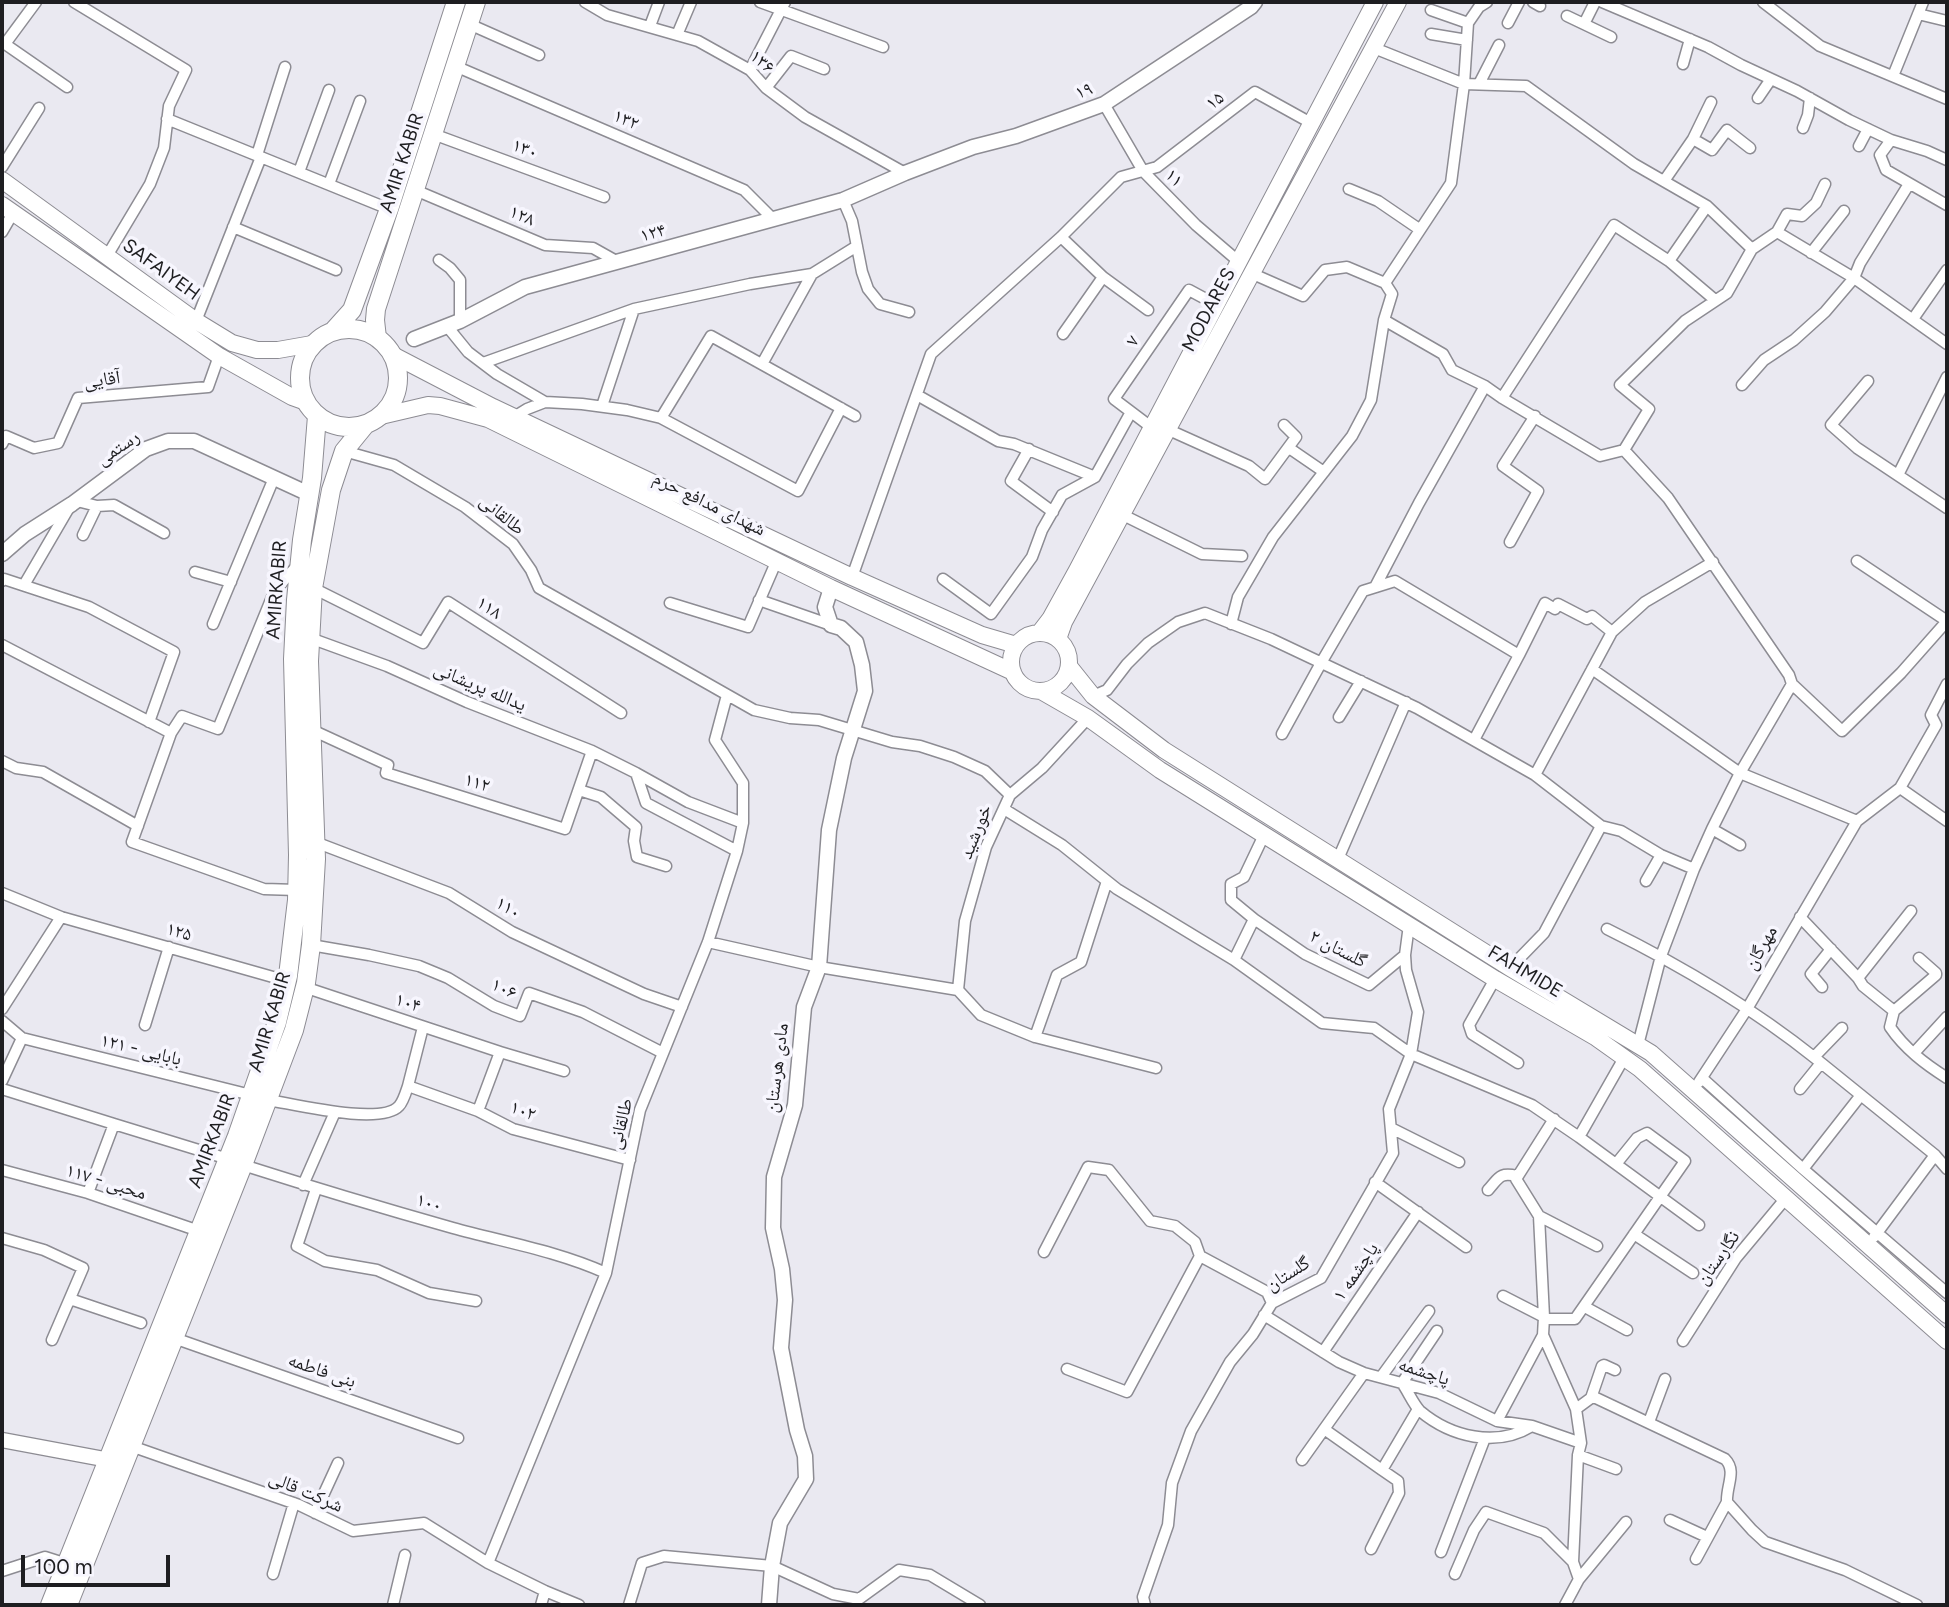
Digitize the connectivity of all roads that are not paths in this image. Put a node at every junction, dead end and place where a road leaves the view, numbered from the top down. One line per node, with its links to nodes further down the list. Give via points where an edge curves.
1 (36, 2): 46 (street, via 5,44)
2 (74, 2): 56 (street, via 186,70)
3 (456, 2): 63 (main road)
4 (476, 2): 25 (main road, AMIR KABIR)
5 (585, 2): 27 (street, ۱۳۶, via 607,15)
6 (659, 2): 27 (street)
7 (691, 2): 28 (street)
8 (760, 2): 18 (street)
9 (1255, 2): 54 (street, ۱۹)
10 (1375, 2): 57 (main road, MODARES)
11 (1398, 2): 35 (main road, MODARES)
12 (1487, 2): 23 (street)
13 (1519, 2): 24 (street)
14 (1595, 2): 26 (street)
15 (1602, 2): 31 (street)
16 (1763, 2): 42 (street, via 1820,46)
17 (1923, 2): 20 (street)
18 (783, 5): 34 (street); 41 (street)
19 (1431, 10): 23 (street)
20 (1918, 14): 22 (street); 42 (street)
21 (1567, 16): 26 (street)
22 (1947, 21)
23 (1468, 23): 32 (street)
24 (1508, 23)
25 (468, 24): 36 (street); 38 (main road, AMIR KABIR)
26 (1584, 24): 30 (street)
27 (650, 26): 28 (street, ۱۳۶)
28 (677, 34): 41 (street, ۱۳۶)
29 (1431, 34): 32 (street)
30 (1611, 37)
31 (1690, 39): 37 (street); 43 (street)
32 (1467, 40): 44 (street)
33 (1499, 45): 45 (street)
34 (883, 47)
35 (1374, 48): 44 (street); 86 (main road, MODARES)
36 (539, 55)
37 (1683, 64)
38 (455, 66): 62 (main road, AMIR KABIR); 88 (street, ۱۳۲, via 744,190)
39 (285, 67): 66 (street)
40 (824, 69): 47 (street, via 791,56)
41 (750, 70): 47 (street, ۱۳۶)
42 (1893, 76): 51 (street)
43 (1771, 79): 49 (street); 50 (street)
44 (1464, 84): 45 (street); 90 (street, via 1451,183)
45 (1479, 84): 73 (street, via 1526,86)
46 (67, 87)
47 (766, 88): 71 (street, ۱۳۶, via 804,117)
48 (329, 90): 70 (street)
49 (1758, 98)
50 (1810, 98): 58 (street); 59 (street)
51 (1947, 99)
52 (360, 101): 74 (street)
53 (1711, 102): 60 (street)
54 (1104, 104): 69 (street, ۱۱); 71 (street, ۱۹)
55 (39, 108): 68 (street)
56 (167, 119): 66 (street); 97 (street, via 164,148 150,184)
57 (1311, 123): 69 (street, ۱۵, via 1255,92 1157,167); 81 (main road, MODARES)
58 (1802, 128)
59 (1868, 129): 61 (street); 64 (street)
60 (1693, 139): 65 (street, via 1712,150 1727,130); 73 (street)
61 (1891, 140): 67 (street); 76 (street, via 1880,155 1886,170)
62 (431, 141): 63 (main road); 78 (main road, AMIR KABIR); 79 (street, ۱۳۰)
63 (411, 142): 85 (main road)
64 (1859, 146)
65 (1750, 148)
66 (259, 156): 70 (street); 89 (street)
67 (1947, 160)
68 (2, 167)
69 (1143, 171): 93 (street, via 1121,177); 99 (street, ۱۱)
70 (299, 172): 74 (street)
71 (905, 173): 80 (street, ۱۲۴)
72 (2, 180): 97 (main road, SAFAIYEH)
73 (1664, 181): 83 (street)
74 (328, 184): 85 (street)
75 (1825, 184): 92 (street, via 1816,203 1802,216 1787,215)
76 (1909, 184): 82 (street); 107 (street)
77 (1349, 189): 90 (street, via 1378,201)
78 (415, 190): 101 (street, ۱۲۸, via 545,245 593,248); 120 (main road, AMIR KABIR, via 376,309)
79 (604, 197)
80 (843, 201): 88 (street, ۱۲۴); 94 (street)
81 (1268, 204): 86 (main road); 99 (main road, MODARES)
82 (1947, 205)
83 (1707, 206): 95 (street); 100 (street)
84 (8, 209): 91 (street); 125 (main road, SAFAIYEH)
85 (389, 209): 118 (main road, via 352,310)
86 (1286, 211): 105 (main road, MODARES)
87 (1844, 211): 96 (street)
88 (774, 220): 101 (street, ۱۲۴)
89 (233, 228): 102 (street); 116 (street)
90 (1419, 229): 108 (street)
91 (2, 232)
92 (1777, 232): 95 (street); 96 (street)
93 (1061, 237): 106 (street); 132 (street, via 931,354)
94 (857, 246): 104 (street); 113 (street, via 868,289 880,304)
95 (1752, 249): 109 (street, via 1727,293)
96 (1811, 253): 107 (street)
97 (107, 257): 116 (main road, SAFAIYEH)
98 (439, 260): 117 (street, via 460,280)
99 (1238, 261): 110 (main road, MODARES)
100 (1669, 261): 109 (street); 133 (street, via 1615,225)
101 (618, 262): 117 (street, ۱۲۴, via 525,287)
102 (336, 270)
103 (1947, 270): 114 (street)
104 (812, 274): 111 (street); 127 (street)
105 (1253, 274): 108 (street, via 1303,296 1325,270 1347,267); 147 (main road, MODARES)
106 (1103, 276): 112 (street); 119 (street)
107 (1854, 278): 114 (street); 130 (street, via 1825,312 1764,360)
108 (1385, 283): 115 (street, via 1392,294)
109 (1716, 300): 151 (street, via 1685,321 1620,385 1649,410)
110 (1215, 304): 138 (street, ۷, via 1189,290 1114,399); 146 (main road, MODARES)
111 (634, 309): 126 (street); 135 (street)
112 (1148, 310)
113 (909, 312)
114 (1913, 319): 123 (street)
115 (1384, 320): 131 (street, via 1443,354 1452,370); 153 (street, via 1371,400 1352,436)
116 (195, 321): 122 (main road, SAFAIYEH, via 232,343 257,350)
117 (453, 323): 121 (street, ۱۲۴); 126 (street, via 468,352)
118 (334, 330): 120 (main road, via 361,330); 122 (main road)
119 (1063, 334)
120 (377, 338): 124 (main road)
121 (414, 339)
122 (312, 344): 137 (main road, via 299,377 302,394)
123 (1947, 344)
124 (393, 355): 139 (main road, شهدای مدافع حرم); 144 (main road, via 398,385 392,402)
125 (219, 356): 137 (main road, SAFAIYEH); 148 (street, آقایی, via 208,387 78,398 58,443 34,448)
126 (482, 363): 134 (street)
127 (762, 364): 136 (street); 143 (street, via 711,336)
128 (1947, 377): 154 (street)
129 (1868, 381): 154 (street, via 1831,425)
130 (1742, 385)
131 (1485, 386): 133 (street); 179 (street)
132 (917, 394): 150 (street, via 998,441); 173 (street)
133 (1502, 398): 141 (street)
134 (545, 402): 135 (street); 142 (street)
135 (602, 406): 143 (street)
136 (841, 408): 140 (street); 143 (street, via 798,491)
137 (312, 409): 144 (main road, via 324,421 340,427); 157 (main road, AMIRKABIR)
138 (1131, 412): 146 (street); 155 (street)
139 (491, 413): 142 (main road, شهدای مدافع حرم); 144 (main road, شهدای مدافع حرم, via 428,404); 168 (main road, شهدای مدافع حرم)
140 (855, 416)
141 (1535, 416): 151 (street, via 1600,456); 165 (street, via 1503,466 1538,491)
142 (514, 417): 173 (main road, شهدای مدافع حرم)
143 (661, 418)
144 (374, 420): 152 (main road, AMIR KABIR)
145 (1284, 425): 149 (street, via 1296,437)
146 (1151, 427): 187 (main road, MODARES)
147 (1168, 430): 149 (street, via 1249,466 1265,479); 162 (main road, MODARES)
148 (3, 438)
149 (1289, 448): 153 (street)
150 (1029, 449): 155 (street); 161 (street, via 1011,481)
151 (1624, 450): 170 (street, via 1668,498)
152 (344, 451): 180 (main road, AMIR KABIR, via 331,490); 202 (street, طالقانی, via 394,465 465,507 513,544 539,587)
153 (1324, 472): 185 (street, via 1273,537 1238,597)
154 (1898, 475): 160 (street)
155 (1095, 477): 161 (street, via 1062,495)
156 (274, 478): 157 (street, رستمی); 158 (street, رستمی, via 194,441 168,441 146,449); 176 (street)
157 (309, 494): 171 (main road, AMIRKABIR)
158 (74, 503): 159 (street); 166 (street, رستمی, via 24,534); 177 (street)
159 (97, 506): 163 (street, via 114,505); 164 (street)
160 (1947, 508)
161 (1053, 512): 174 (street, via 1032,557 991,614)
162 (1123, 515): 167 (street, via 1202,554); 190 (main road, MODARES)
163 (164, 533)
164 (83, 535)
165 (1510, 542)
166 (2, 554)
167 (1242, 556)
168 (777, 560): 178 (main road, شهدای مدافع حرم); 181 (street)
169 (1857, 561): 183 (street)
170 (1713, 562): 188 (street, via 1645,602); 199 (street)
171 (299, 564): 211 (street, via 275,590 218,729 182,716); 214 (main road, AMIRKABIR, via 293,659)
172 (195, 572): 176 (street)
173 (852, 578): 192 (main road, شهدای مدافع حرم, via 982,635)
174 (943, 579)
175 (2, 581): 177 (street)
176 (230, 582): 184 (street)
177 (24, 585): 208 (street, via 89,607 174,652)
178 (831, 587): 186 (street, via 825,607); 197 (main road, شهدای مدافع حرم)
179 (1375, 587): 193 (street, via 1395,581); 194 (street, via 1363,591)
180 (313, 588): 189 (main road, AMIR KABIR); 205 (street, ۱۱۸, via 423,643 448,602)
181 (760, 600): 182 (street, via 748,627); 186 (street)
182 (670, 603)
183 (1947, 621): 199 (street, via 1842,731)
184 (213, 624)
185 (1231, 624): 194 (street); 203 (street, via 1205,613 1178,622 1148,643 1107,690)
186 (831, 625): 210 (street, مادی هرستان, via 856,642 862,666 865,691)
187 (1040, 632): 190 (main road); 192 (main road)
188 (1612, 632): 193 (street, via 1592,616 1587,619 1558,604 1555,609 1545,603); 196 (street)
189 (310, 638): 214 (main road, AMIR KABIR); 215 (street, یدالله پریشانی)
190 (1058, 639): 195 (main road, via 1065,646)
191 (2, 645): 208 (street)
192 (1016, 645): 197 (main road)
193 (1520, 655): 213 (street)
194 (1321, 663): 198 (street); 212 (street)
195 (1069, 666): 201 (main road, via 1063,681); 203 (main road, FAHMIDE)
196 (1592, 669): 218 (street); 220 (street)
197 (1013, 672): 201 (main road, via 1024,687)
198 (1361, 681): 204 (street); 207 (street)
199 (1792, 684): 218 (street)
200 (1947, 684): 209 (street, via 1931,715)
201 (1041, 691): 206 (main road, FAHMIDE)
202 (727, 695): 210 (street, طالقانی, via 754,710 819,720); 230 (street, طالقانی, via 715,740 743,783)
203 (1093, 696): 219 (main road, FAHMIDE)
204 (1406, 702): 213 (street); 239 (street)
205 (621, 713)
206 (1088, 718): 224 (main road, FAHMIDE); 225 (street, خورشید)
207 (1339, 718)
208 (149, 722): 211 (street)
209 (1942, 725): 222 (street)
210 (853, 731): 225 (street, طالقانی, via 954,757 985,771); 260 (street, مادی هرستان, via 829,830)
211 (171, 733): 232 (street)
212 (1282, 734)
213 (1474, 740): 220 (street)
214 (307, 741): 223 (street, ۱۱۲, via 388,765 386,773 565,830); 235 (main road, AMIR KABIR); 244 (main road, AMIRKABIR)
215 (592, 751): 217 (street, یدالله پریشانی); 223 (street, ۱۱۲)
216 (2, 761): 232 (street, via 43,772)
217 (636, 772): 230 (street, یدالله پریشانی, via 688,802); 237 (street, via 646,803)
218 (1740, 773): 228 (street); 233 (street)
219 (1203, 775): 221 (main road, FAHMIDE); 224 (main road, via 1204,783)
220 (1535, 775): 231 (street)
221 (1225, 788): 226 (main road, via 1216,794); 239 (main road, FAHMIDE)
222 (1899, 788): 228 (street); 229 (street)
223 (579, 790): 240 (street, via 601,797 636,827 637,858)
224 (1193, 790): 226 (main road, FAHMIDE)
225 (1010, 795): 227 (street, خورشید)
226 (1215, 804): 234 (main road, FAHMIDE)
227 (1004, 809): 242 (street, via 1062,845); 267 (street, خورشید, via 986,847 965,920)
228 (1857, 821): 248 (street, مهرگان)
229 (1947, 821)
230 (743, 823): 237 (street, طالقانی)
231 (1601, 825): 238 (street, via 1622,831); 261 (street, via 1544,933)
232 (138, 826): 244 (street, via 132,842 264,889)
233 (1712, 829): 236 (street); 241 (street)
234 (1264, 835): 249 (street, via 1244,877 1231,884 1231,900); 250 (main road, FAHMIDE)
235 (316, 842): 253 (main road, AMIR KABIR); 268 (street, ۱۱۰, via 449,892 512,932)
236 (1740, 845)
237 (737, 851): 252 (street, طالقانی)
238 (1661, 855): 241 (street); 243 (street)
239 (1338, 859): 261 (main road, FAHMIDE)
240 (666, 866)
241 (1694, 869): 257 (street)
242 (1107, 881): 259 (street); 277 (street, via 1081,962 1057,975)
243 (1646, 881)
244 (297, 890): 264 (main road, AMIRKABIR)
245 (2, 893): 247 (street, ۱۲۵)
246 (1911, 911): 262 (street)
247 (61, 917): 254 (street, ۱۲۵); 269 (street)
248 (1800, 917): 255 (street); 270 (street, مهرگان)
249 (1254, 919): 256 (street, گلستان ۲, via 1306,954 1369,985); 259 (street)
250 (1409, 925): 256 (street, گلستان); 263 (main road, FAHMIDE)
251 (1607, 929): 257 (street)
252 (708, 942): 260 (street); 268 (street, طالقانی)
253 (311, 945): 265 (main road, AMIR KABIR); 281 (street, ۱۰۶, via 419,967 520,1016 529,993 583,1012)
254 (169, 947): 264 (street, ۱۲۵); 274 (street)
255 (1831, 949): 262 (street); 266 (street, via 1811,974)
256 (1405, 955): 282 (street, گلستان, via 1418,1013)
257 (1661, 956): 270 (street); 279 (street)
258 (1919, 958): 271 (street, via 1936,975)
259 (1234, 960): 282 (street, via 1322,1023 1374,1028)
260 (819, 967): 267 (street); 392 (street, مادی هرستان, via 804,1007 794,1105 774,1177 774,1228 785,1300 781,1348 806,1479 780,1523)
261 (1510, 968): 279 (main road, FAHMIDE)
262 (1858, 978): 271 (street)
263 (1495, 979): 284 (main road, FAHMIDE); 286 (street, via 1469,1030)
264 (287, 981): 296 (main road, AMIRKABIR)
265 (304, 987): 275 (street, ۱۰۴); 296 (main road, AMIR KABIR, via 294,1030)
266 (1822, 987)
267 (958, 990): 277 (street, via 981,1014)
268 (682, 1007): 281 (street, طالقانی)
269 (2, 1009)
270 (1746, 1009): 285 (street); 291 (street, مهرگان)
271 (1894, 1011): 283 (street, via 1890,1027)
272 (1947, 1017): 283 (street)
273 (2, 1021): 278 (street)
274 (145, 1025)
275 (423, 1027): 280 (street, ۱۰۴); 292 (street)
276 (1842, 1028): 285 (street)
277 (1035, 1037): 287 (street)
278 (22, 1038): 290 (street); 296 (street, بابایی - ۱۲۱)
279 (1638, 1045): 291 (main road, FAHMIDE)
280 (500, 1052): 288 (street, ۱۰۴); 297 (street)
281 (663, 1053): 306 (street, طالقانی, via 640,1110)
282 (1411, 1054): 299 (street, via 1532,1105); 301 (street, گلستان, via 1390,1109)
283 (1914, 1054): 289 (street)
284 (1624, 1058): 302 (street); 305 (main road, FAHMIDE)
285 (1817, 1060): 294 (street); 295 (street)
286 (1518, 1063)
287 (1156, 1068)
288 (564, 1071)
289 (1947, 1078)
290 (2, 1081)
291 (1698, 1084): 303 (main road, FAHMIDE); 311 (street)
292 (408, 1086): 297 (street, ۱۰۲); 298 (street, via 400,1106 387,1114)
293 (2, 1089): 300 (street, ۱۰۰)
294 (1800, 1089)
295 (1861, 1095): 304 (street); 311 (street)
296 (260, 1097): 298 (street); 308 (main road, AMIRKABIR)
297 (478, 1111): 306 (street, ۱۰۲, via 513,1129)
298 (335, 1112): 317 (street)
299 (1554, 1119): 302 (street); 315 (street)
300 (114, 1124): 308 (street, ۱۰۰); 320 (street)
301 (1391, 1128): 309 (street); 316 (street, گلستان, via 1393,1153)
302 (1579, 1137): 310 (street)
303 (1750, 1142): 305 (main road, via 1748,1151); 307 (main road, FAHMIDE)
304 (1935, 1155): 312 (street); 329 (street)
305 (1739, 1156): 314 (main road, FAHMIDE)
306 (630, 1160): 334 (street, طالقانی)
307 (1771, 1160): 314 (main road, via 1760,1163); 329 (main road, FAHMIDE)
308 (235, 1162): 317 (street, ۱۰۰); 326 (main road, AMIRKABIR); 350 (main road)
309 (1459, 1162)
310 (1616, 1164): 321 (street); 321 (street, via 1642,1134 1669,1147 1685,1161)
311 (1803, 1169): 329 (street)
312 (1947, 1169)
313 (2, 1170): 320 (street, محبی - ۱۱۷)
314 (1759, 1174): 322 (main road, FAHMIDE)
315 (1517, 1176): 319 (street, via 1502,1175); 324 (street)
316 (1375, 1182): 323 (street); 340 (street, گلستان, via 1321,1278)
317 (303, 1185): 318 (street, ۱۰۰)
318 (316, 1189): 334 (street, ۱۰۰, via 577,1260); 339 (street, via 296,1246 325,1261 377,1269 429,1293)
319 (1488, 1190)
320 (88, 1193): 326 (street, محبی - ۱۱۷)
321 (1661, 1196): 325 (street); 327 (street)
322 (1786, 1198): 352 (street, نگارستان, via 1736,1258); 353 (main road, FAHMIDE)
323 (1418, 1212): 331 (street); 354 (street, پاچشمه ۱)
324 (1539, 1216): 330 (street); 345 (street)
325 (1699, 1226)
326 (200, 1231): 374 (main road, AMIRKABIR)
327 (1634, 1234): 335 (street); 341 (street)
328 (2, 1238): 338 (street, via 83,1268)
329 (1872, 1239): 336 (street); 344 (main road, FAHMIDE)
330 (1597, 1246)
331 (1466, 1247)
332 (1044, 1252): 333 (street, via 1088,1167 1109,1170 1150,1221 1175,1226 1195,1242)
333 (1200, 1256): 340 (street, via 1267,1292); 355 (street, via 1127,1392)
334 (606, 1273): 391 (street, طالقانی)
335 (1693, 1273)
336 (1947, 1293)
337 (1503, 1296): 345 (street)
338 (70, 1298): 346 (street); 351 (street)
339 (476, 1301)
340 (1272, 1303): 343 (street, گلستان)
341 (1585, 1307): 345 (street, via 1573,1320); 347 (street)
342 (1429, 1311): 358 (street)
343 (1264, 1315): 354 (street, پاچشمه); 406 (street, گلستان, via 1230,1362 1191,1431 1172,1483 1168,1525 1143,1597)
344 (1947, 1315)
345 (1544, 1318): 349 (street)
346 (141, 1323)
347 (1626, 1330)
348 (1437, 1331): 360 (street)
349 (1543, 1335): 363 (street); 364 (street)
350 (174, 1338): 368 (street, بنی فاطمه); 372 (main road)
351 (51, 1340)
352 (1683, 1341)
353 (1947, 1341)
354 (1323, 1352): 357 (street, پاچشمه)
355 (1068, 1368)
356 (1615, 1370): 361 (street, via 1602,1366)
357 (1364, 1373): 358 (street, پاچشمه); 367 (street)
358 (1381, 1377): 360 (street, پاچشمه)
359 (1665, 1379): 365 (street)
360 (1402, 1383): 362 (street); 364 (street, پاچشمه, via 1439,1393)
361 (1591, 1398): 363 (street); 365 (street)
362 (1418, 1409): 369 (street, via 1454,1433); 378 (street)
363 (1576, 1409): 371 (street)
364 (1497, 1421): 366 (street, پاچشمه)
365 (1649, 1422): 379 (street, via 1731,1464)
366 (1532, 1426): 369 (street, via 1520,1433); 371 (street, پاچشمه)
367 (1324, 1429): 375 (street); 378 (street)
368 (458, 1438)
369 (1485, 1438): 386 (street)
370 (2, 1440): 374 (street)
371 (1581, 1443): 373 (street)
372 (131, 1446): 380 (street, شرکت قالی); 399 (main road)
373 (1578, 1455): 377 (street); 389 (street)
374 (109, 1460): 390 (main road, AMIRKABIR)
375 (1302, 1460)
376 (338, 1463): 381 (street)
377 (1616, 1468)
378 (1382, 1470): 385 (street, via 1398,1481 1399,1493)
379 (1727, 1502): 384 (street); 408 (street, via 1765,1542 1845,1570)
380 (294, 1503): 381 (street, شرکت قالی); 394 (street)
381 (315, 1513): 391 (street, شرکت قالی, via 353,1531 424,1523)
382 (1670, 1520): 384 (street)
383 (1626, 1522): 396 (street)
384 (1707, 1537): 388 (street)
385 (1371, 1549)
386 (1441, 1552)
387 (405, 1555): 400 (street)
388 (1696, 1559)
389 (1573, 1562): 395 (street, via 1544,1533 1486,1512); 396 (street)
390 (67, 1563): 393 (street, via 45,1557); 398 (main road, AMIRKABIR)
391 (488, 1563): 397 (street, شرکت قالی)
392 (772, 1566): 403 (street, via 664,1556 642,1563); 404 (street, مادی هرستان); 405 (street, via 833,1594 859,1599 899,1570 930,1576)
393 (2, 1571)
394 (273, 1574)
395 (1455, 1574)
396 (1579, 1579): 407 (street)
397 (545, 1591): 401 (street); 402 (street, شرکت قالی)
398 (50, 1605)
399 (68, 1605)
400 (393, 1605)
401 (541, 1605)
402 (579, 1605)
403 (629, 1605)
404 (769, 1605)
405 (980, 1605)
406 (1145, 1605)
407 (1565, 1605)
408 (1917, 1605)

